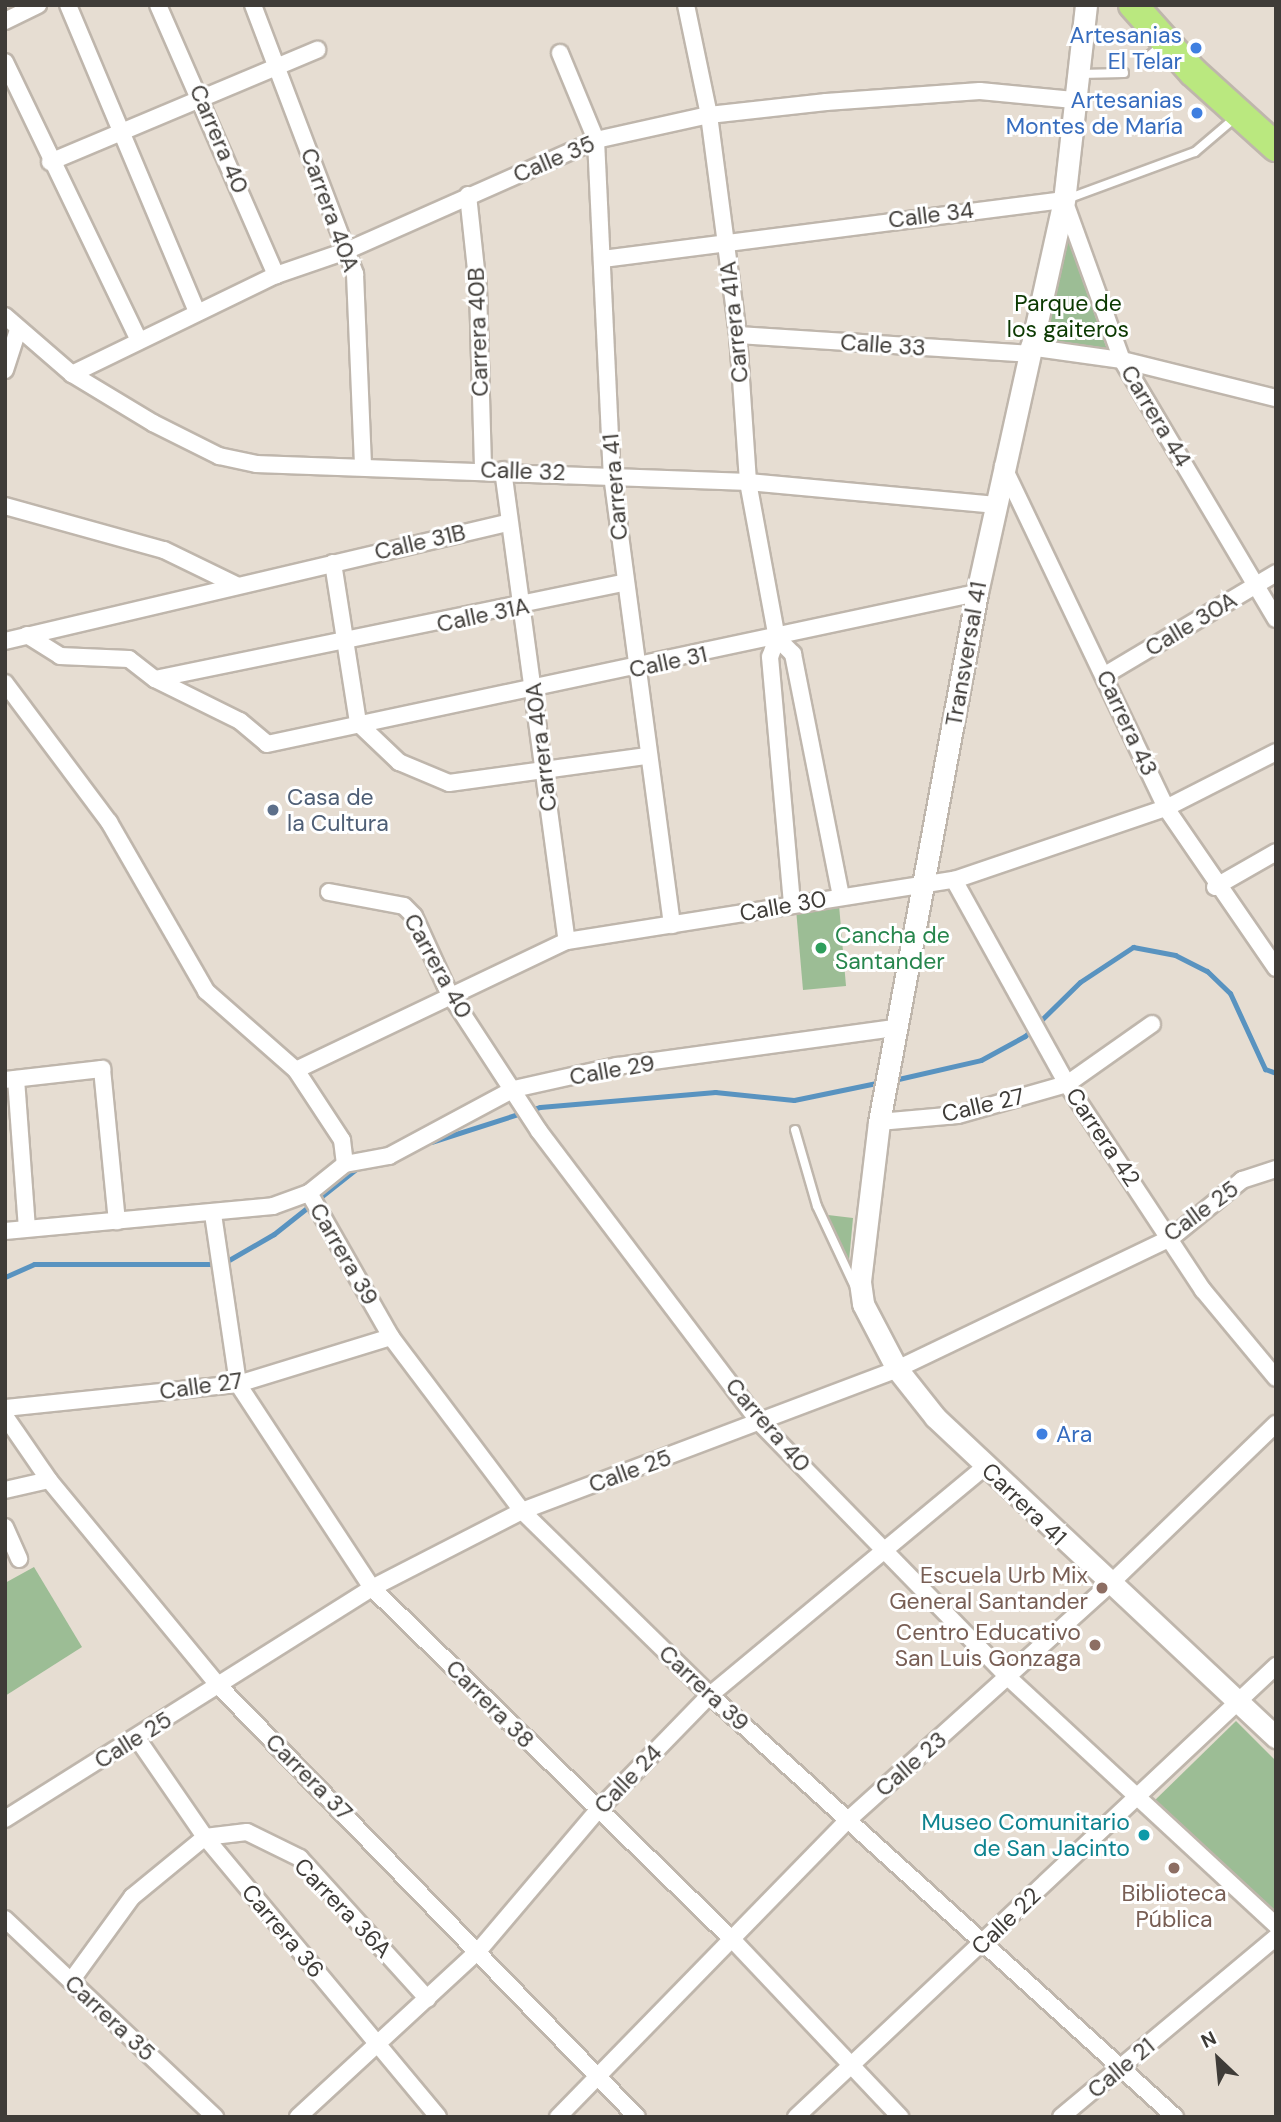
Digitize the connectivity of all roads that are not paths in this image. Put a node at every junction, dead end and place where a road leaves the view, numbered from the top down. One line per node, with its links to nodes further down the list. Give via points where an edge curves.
1 (38, 5): 8 (street)
2 (68, 5): 21 (street)
3 (158, 5): 17 (street, Carrera 40)
4 (686, 5): 20 (street, Carrera 41A)
5 (1086, 5): 15 (street, Transversal 41)
6 (1133, 5): 9 (highway)
7 (254, 6): 14 (street, Carrera 40A)
8 (5, 21)
9 (1165, 41): 12 (lane); 19 (highway)
10 (317, 50): 14 (street)
11 (560, 53): 22 (street, Carrera 41)
12 (1143, 61)
13 (5, 62): 24 (street)
14 (278, 66): 17 (street); 28 (street, Carrera 40A)
15 (1076, 74): 16 (lane); 18 (street, Transversal 41)
16 (1124, 74)
17 (202, 97): 21 (street); 30 (street, Carrera 40)
18 (1074, 100): 20 (street, Calle 35, via 980,92); 26 (street, Transversal 41)
19 (1238, 114): 23 (highway); 26 (lane, Calle 34, via 1195,152)
20 (709, 115): 22 (street, Calle 35); 27 (street, Carrera 41A)
21 (119, 131): 24 (street); 31 (street)
22 (596, 140): 25 (street, Calle 35); 29 (street, Carrera 41)
23 (1273, 140)
24 (50, 162): 35 (street)
25 (468, 195): 28 (street, Calle 35); 43 (street, Carrera 40B, via 478,288)
26 (1064, 200): 27 (street, Calle 34); 36 (street, Transversal 41); 37 (street, Carrera 44)
27 (724, 239): 29 (street, Calle 34); 34 (street, Carrera 41A)
28 (346, 251): 30 (street, Calle 35); 42 (street, Carrera 40A, via 355,274)
29 (603, 259): 45 (street, Carrera 41)
30 (276, 275): 31 (street, Calle 35)
31 (197, 312): 35 (street, Calle 35)
32 (5, 317): 33 (street, Calle 32)
33 (18, 330): 38 (street); 39 (street, Calle 32)
34 (738, 335): 36 (street, Calle 33); 46 (street, Carrera 41A)
35 (139, 340): 39 (street, Calle 35)
36 (1029, 351): 37 (street, Calle 33); 41 (street, Transversal 41)
37 (1122, 360): 40 (street, Calle 33); 53 (street, Carrera 44)
38 (5, 370)
39 (72, 374): 42 (street, Calle 32, via 219,456 257,464)
40 (1276, 398)
41 (1002, 463): 47 (street, Transversal 41); 63 (street, Carrera 43, via 1047,568)
42 (363, 465): 43 (street, Calle 32)
43 (483, 469): 44 (street, Calle 32)
44 (503, 470): 45 (street, Calle 32); 49 (street, Carrera 40A)
45 (612, 475): 46 (street, Calle 32); 52 (street, Carrera 41)
46 (748, 482): 47 (street, Calle 32); 59 (street, Carrera 41A)
47 (994, 505): 55 (street, Transversal 41)
48 (5, 506): 54 (street, via 164,550)
49 (507, 523): 50 (street, Calle 31B); 56 (street, Carrera 40A)
50 (333, 563): 54 (street, Calle 31B, via 282,580); 61 (street)
51 (1276, 573): 53 (street, Calle 30A)
52 (624, 583): 56 (street, Calle 31A); 62 (street, Carrera 41)
53 (1257, 583): 57 (street, Carrera 44); 63 (street, Calle 30A)
54 (236, 585): 58 (street, Calle 31B)
55 (976, 593): 59 (street, Calle 31); 74 (street, Transversal 41)
56 (522, 606): 61 (street, Calle 31A); 66 (street, Carrera 40A)
57 (1276, 619)
58 (27, 635): 60 (street, Calle 31B); 64 (street, via 60,656 129,659)
59 (777, 638): 62 (street, Calle 31); 77 (street, Carrera 41A, via 793,654); 78 (street, Carrera 41A, via 770,657)
60 (5, 640)
61 (342, 646): 64 (street, Calle 31A); 67 (street)
62 (636, 670): 66 (street, Calle 31); 69 (street, Carrera 41)
63 (1105, 675): 71 (street, Carrera 43)
64 (155, 679): 67 (street, Calle 31, via 240,721 267,744)
65 (5, 683): 85 (street, via 108,822 206,991)
66 (534, 686): 67 (street, Calle 31); 70 (street, Carrera 40A)
67 (358, 723): 70 (street, via 400,762 449,783)
68 (1276, 752): 71 (street, Calle 30)
69 (647, 755): 70 (street); 79 (street, Carrera 41)
70 (544, 773): 80 (street, Carrera 40A)
71 (1166, 808): 73 (street, Calle 30); 75 (street, Carrera 43)
72 (1276, 852): 75 (street)
73 (954, 880): 74 (street, Calle 30); 87 (street, Carrera 42)
74 (926, 885): 77 (street, Calle 30); 84 (street, Transversal 41)
75 (1216, 887): 81 (street, Carrera 43)
76 (329, 891): 82 (street, Carrera 40, via 404,906 414,916)
77 (841, 896): 78 (street, Calle 30)
78 (792, 904): 79 (street, Calle 30)
79 (672, 925): 80 (street, Calle 30)
80 (567, 941): 82 (street, Calle 30)
81 (1276, 968)
82 (449, 993): 85 (street, Calle 30); 88 (street, Carrera 40)
83 (1152, 1024): 87 (street, Calle 27)
84 (895, 1028): 88 (street, Calle 29, via 617,1066); 89 (street, Transversal 41)
85 (296, 1070): 91 (street, via 342,1140)
86 (11, 1080): 95 (street, via 102,1069); 96 (street)
87 (1067, 1084): 89 (street, Calle 27, via 958,1115); 98 (street, Carrera 42)
88 (515, 1093): 91 (street, Calle 29, via 389,1156); 106 (street, Carrera 40)
89 (879, 1122): 99 (street, Transversal 41, via 859,1250)
90 (795, 1130): 99 (lane, via 812,1193)
91 (345, 1164): 93 (street)
92 (1276, 1169): 98 (street, Calle 25, via 1242,1180)
93 (309, 1193): 94 (street, via 273,1206); 100 (street, Carrera 39)
94 (213, 1214): 95 (street); 103 (street, Carrera 38)
95 (117, 1221): 96 (street)
96 (27, 1228): 97 (street)
97 (5, 1231)
98 (1171, 1238): 101 (street, Calle 25); 102 (street, Carrera 42, via 1203,1290)
99 (863, 1304): 101 (street, Carrera 41)
100 (391, 1337): 103 (street, Calle 27); 111 (street, Carrera 39)
101 (897, 1369): 106 (street, Calle 25); 108 (street, Carrera 41)
102 (1276, 1378)
103 (238, 1384): 104 (street, Calle 27); 116 (street, Carrera 38)
104 (5, 1408)
105 (5, 1416): 109 (street, Carrera 37)
106 (760, 1423): 111 (street, Calle 25); 113 (street, Carrera 40)
107 (1276, 1424): 115 (street, Calle 23)
108 (985, 1467): 113 (street, Calle 24); 115 (street, Carrera 41)
109 (49, 1480): 110 (street); 119 (street, Carrera 37)
110 (5, 1490)
111 (522, 1511): 116 (street, Calle 25); 120 (street, Carrera 39)
112 (5, 1527): 114 (street)
113 (881, 1549): 118 (street, Carrera 40); 120 (street, Calle 24)
114 (19, 1559)
115 (1110, 1585): 118 (street, Calle 23); 121 (street, Carrera 41)
116 (372, 1588): 119 (street, Calle 25); 125 (street, Carrera 38)
117 (1276, 1666): 121 (street, Calle 22)
118 (1009, 1678): 124 (street, Carrera 40); 127 (street, Calle 23)
119 (219, 1686): 123 (street, Calle 25); 134 (street, Carrera 37)
120 (710, 1695): 125 (street, Calle 24); 127 (street, Carrera 39)
121 (1234, 1702): 122 (street, Carrera 41); 124 (street, Calle 22)
122 (1276, 1737)
123 (137, 1738): 126 (street, Calle 25); 128 (street, Carrera 36)
124 (1136, 1798): 130 (street, Carrera 40); 133 (street, Calle 22)
125 (597, 1811): 131 (street, Carrera 38); 134 (street, Calle 24)
126 (5, 1819)
127 (848, 1820): 131 (street, Calle 23); 133 (street, Carrera 39)
128 (205, 1837): 135 (street, via 132,1897); 136 (street, Carrera 36A, via 247,1832 300,1858); 137 (street, Carrera 36)
129 (5, 1919): 135 (street, Carrera 35)
130 (1276, 1925)
131 (730, 1937): 139 (street, Carrera 38); 140 (street, Calle 23)
132 (1276, 1937): 138 (street, Calle 21)
133 (986, 1939): 138 (street, Carrera 39); 139 (street, Calle 22)
134 (480, 1949): 136 (street, Calle 24); 140 (street, Carrera 37)
135 (71, 1981): 141 (street, Carrera 35)
136 (428, 1999): 137 (street, Calle 24)
137 (378, 2046): 142 (street, Calle 24); 143 (street, Carrera 36)
138 (1122, 2067): 148 (street, Calle 21); 149 (street, Carrera 39)
139 (852, 2070): 146 (street, Calle 22); 147 (street, Carrera 38)
140 (599, 2077): 144 (street, Calle 23); 145 (street, Carrera 37)
141 (215, 2117)
142 (298, 2117)
143 (438, 2117)
144 (558, 2117)
145 (637, 2117)
146 (796, 2117)
147 (900, 2117)
148 (1061, 2117)
149 (1175, 2117)

